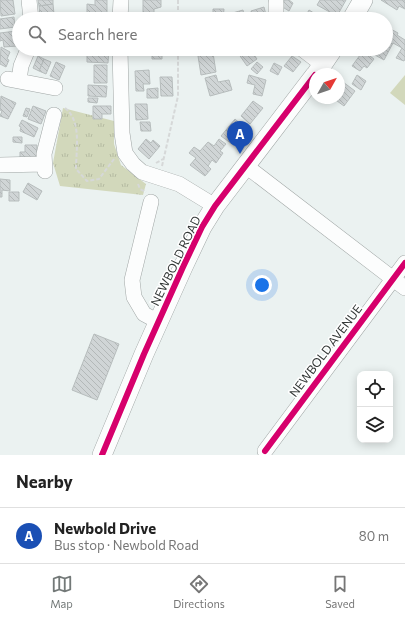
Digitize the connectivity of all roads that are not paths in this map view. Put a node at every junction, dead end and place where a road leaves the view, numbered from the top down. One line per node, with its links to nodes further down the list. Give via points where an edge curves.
1 (29, 0): 5 (street)
2 (121, 0): 6 (street)
3 (363, 0): 8 (main road)
4 (276, 3): 7 (street)
5 (30, 12)
6 (120, 12)
7 (276, 12)
8 (356, 12)
9 (25, 56): 16 (street, via 21,66 20,81)
10 (120, 56): 21 (street, via 125,154 142,172 179,184 194,200)
11 (307, 56): 13 (street)
12 (328, 56): 14 (main road, NEWBOLD ROAD)
13 (316, 68)
14 (320, 68)
15 (309, 83): 19 (main road, NEWBOLD ROAD)
16 (55, 88)
17 (59, 111): 18 (street, via 44,163)
18 (0, 165)
19 (246, 166): 21 (main road, NEWBOLD ROAD); 23 (street)
20 (151, 202): 25 (street, via 132,280 134,297 144,314)
21 (216, 206): 25 (main road, NEWBOLD ROAD, via 202,227)
22 (405, 264): 23 (street, NEWBOLD AVENUE)
23 (393, 279): 24 (street); 26 (street, NEWBOLD AVENUE)
24 (405, 288)
25 (159, 322): 27 (main road, NEWBOLD ROAD)
26 (266, 451)
27 (102, 455)

